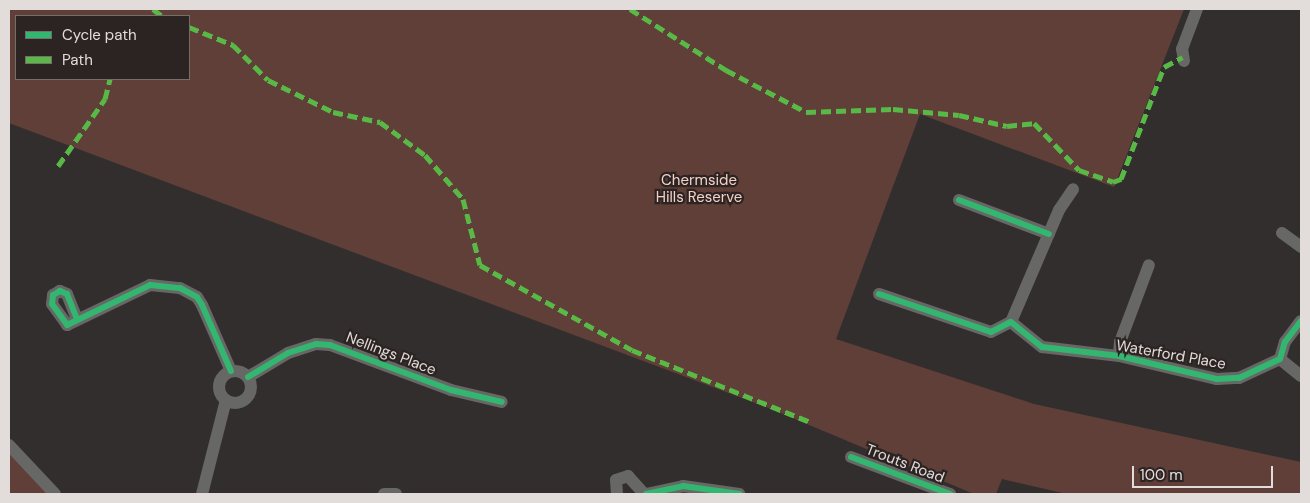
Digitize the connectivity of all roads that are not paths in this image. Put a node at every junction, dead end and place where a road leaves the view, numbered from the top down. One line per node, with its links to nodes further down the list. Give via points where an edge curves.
1 (1197, 9): 2 (street, via 1182,49)
2 (1184, 61)
3 (1073, 189): 6 (street)
4 (959, 200): 6 (street)
5 (1282, 233): 7 (street)
6 (1049, 234): 12 (street)
7 (1301, 247)
8 (1149, 265): 13 (street, via 1120,342)
9 (879, 294): 12 (street, via 991,332)
10 (77, 318): 15 (street, via 91,316 150,285 180,288 197,297 202,305)
11 (1301, 321): 14 (street, via 1286,342)
12 (1011, 322): 13 (street, Waterford Place, via 1042,347)
13 (1119, 356): 14 (street, Waterford Place, via 1217,379 1238,378)
14 (1280, 358): 16 (street)
15 (231, 372): 17 (street); 18 (street, via 220,382 220,392)
16 (1301, 376)
17 (248, 377): 18 (street, via 251,387 245,400 236,403); 19 (street, Nellings Place, via 288,353 316,344 330,345 451,390)
18 (226, 400): 23 (street)
19 (502, 402)
20 (9, 445): 22 (street)
21 (851, 457): 29 (street, Trouts Road)
22 (55, 494)
23 (202, 494)
24 (384, 494): 25 (street)
25 (396, 494)
26 (617, 494): 27 (street, via 616,480 628,476)
27 (645, 494): 28 (street, via 683,486)
28 (739, 494)
29 (950, 494)

